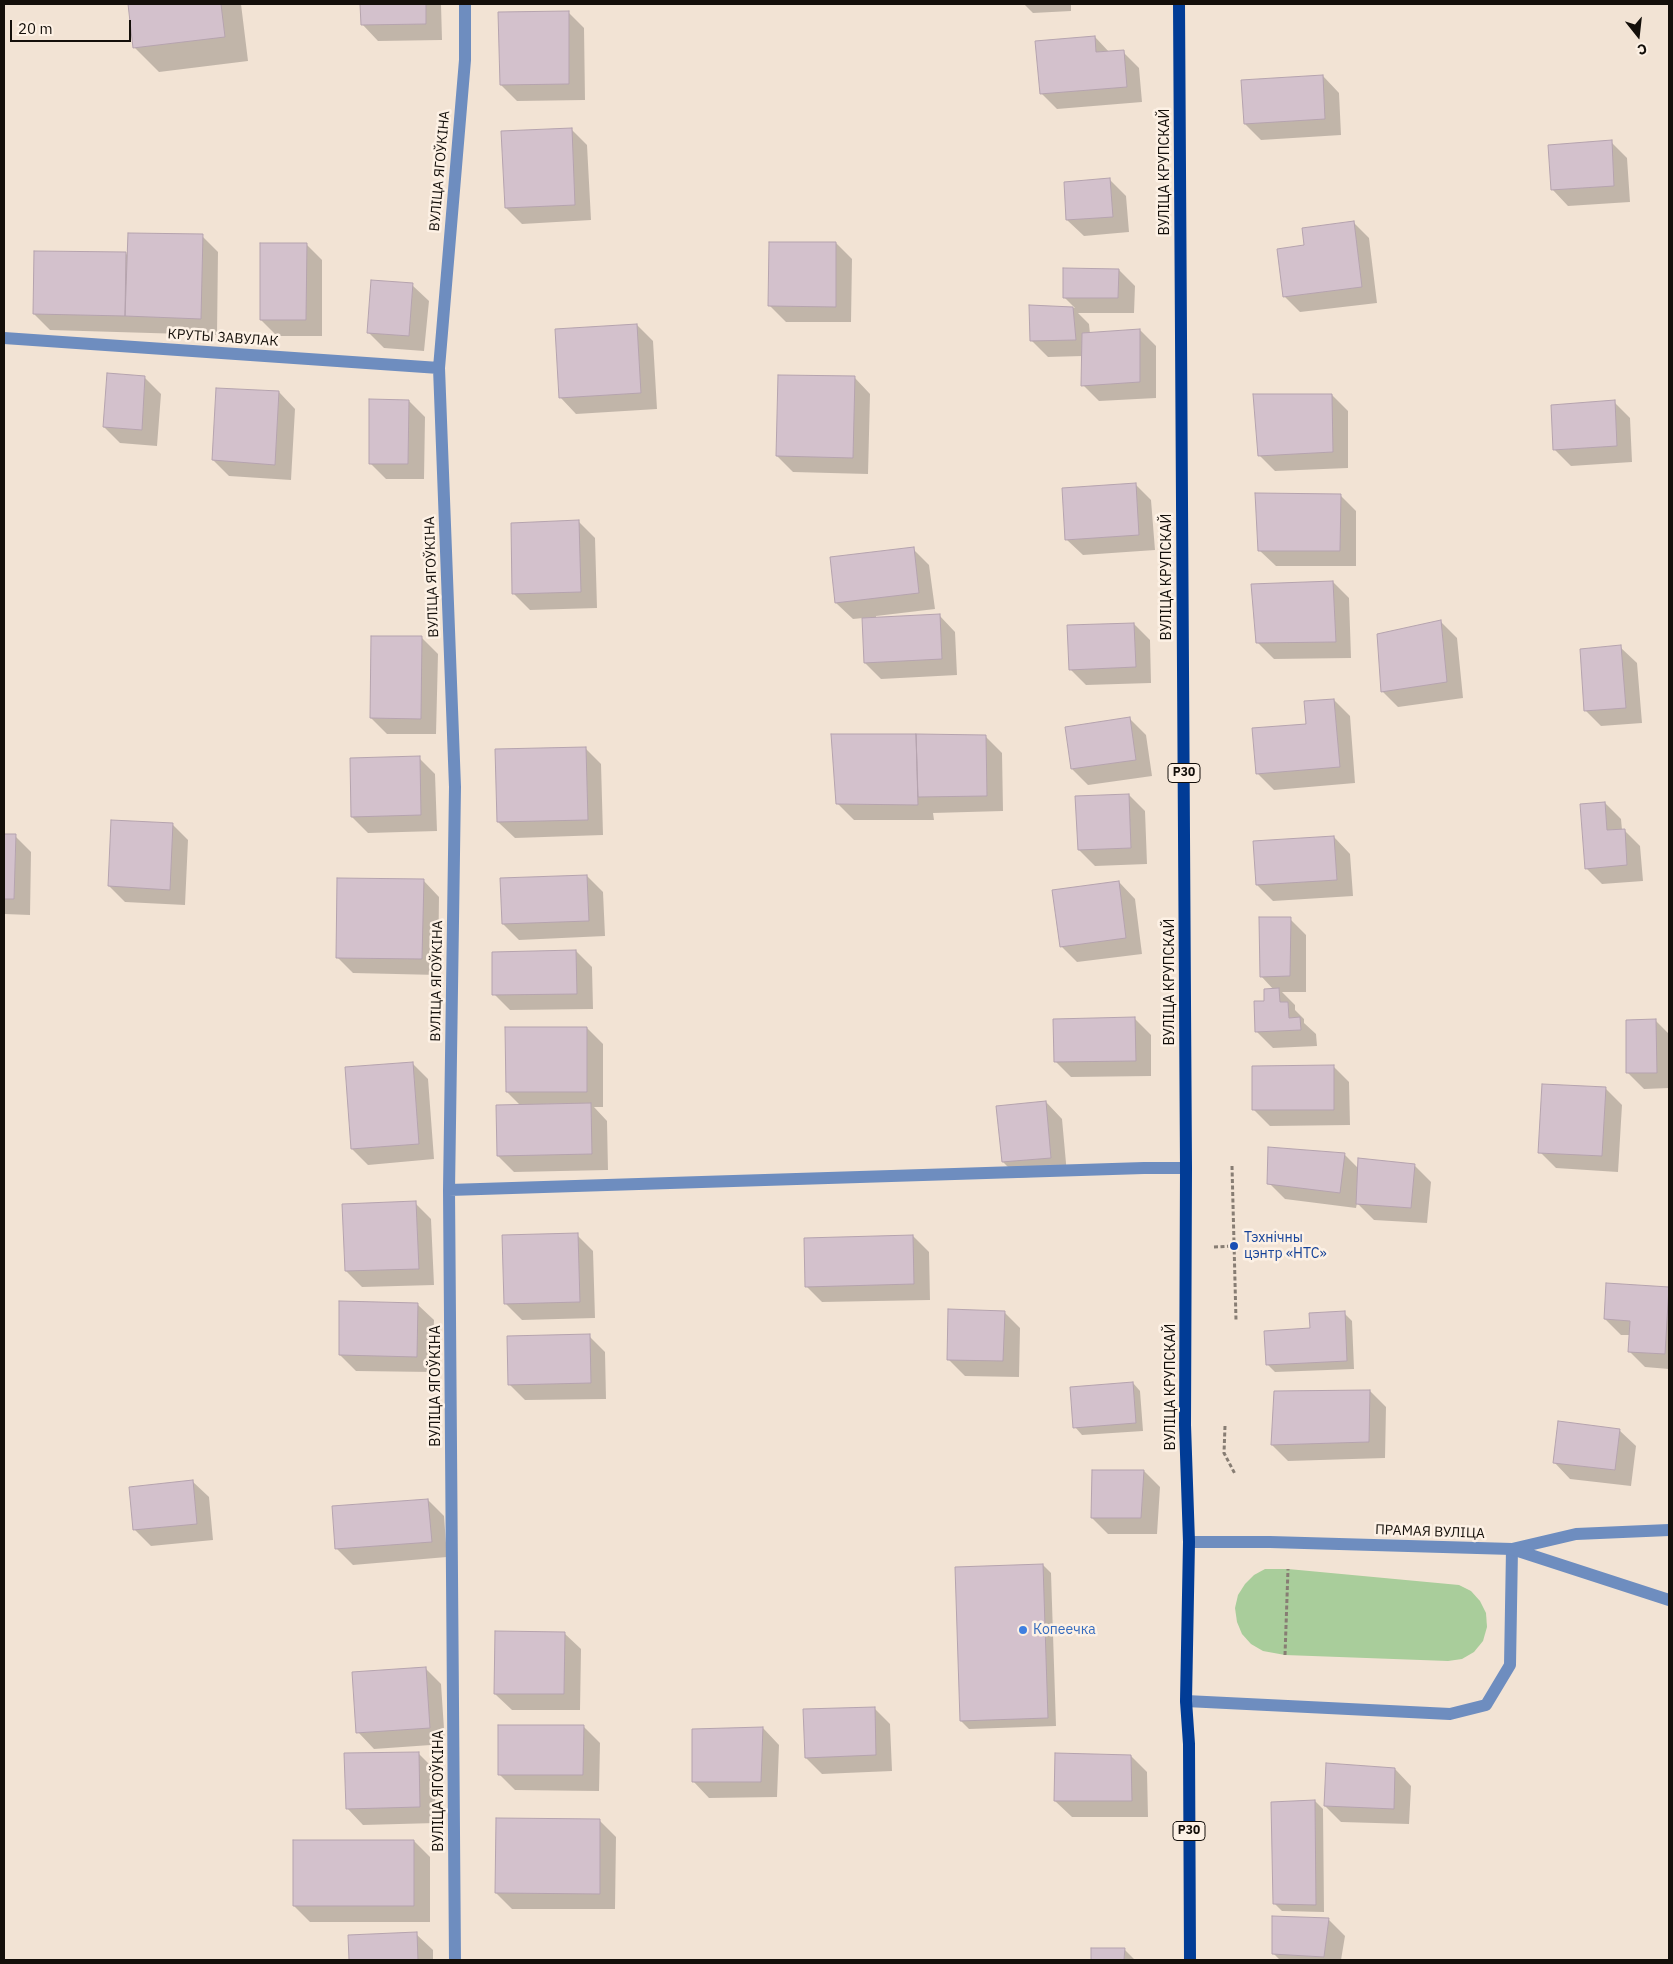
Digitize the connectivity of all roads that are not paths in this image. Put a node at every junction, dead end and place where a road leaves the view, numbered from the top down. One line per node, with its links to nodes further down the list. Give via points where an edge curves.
1 (464, 4): 4 (street, ВУЛІЦА ЯГОЎКІНА, via 465,60)
2 (1179, 4): 5 (main road, ВУЛІЦА КРУПСКАЙ / Р30)
3 (4, 338): 4 (street, КРУТЫ ЗАВУЛАК)
4 (439, 368): 6 (street, ВУЛІЦА ЯГОЎКІНА, via 455,788)
5 (1186, 1168): 6 (street); 8 (main road, ВУЛІЦА КРУПСКАЙ / Р30, via 1185,1425)
6 (449, 1190): 12 (street, ВУЛІЦА ЯГОЎКІНА)
7 (1669, 1530): 9 (street, ПРАМАЯ ВУЛІЦА, via 1576,1534)
8 (1189, 1542): 9 (street, ПРАМАЯ ВУЛІЦА); 11 (main road, ВУЛІЦА КРУПСКАЙ / Р30)
9 (1512, 1549): 10 (street); 11 (street, via 1510,1665 1486,1705 1450,1714)
10 (1669, 1600)
11 (1186, 1701): 13 (main road, ВУЛІЦА КРУПСКАЙ / Р30)
12 (455, 1960)
13 (1190, 1960)

